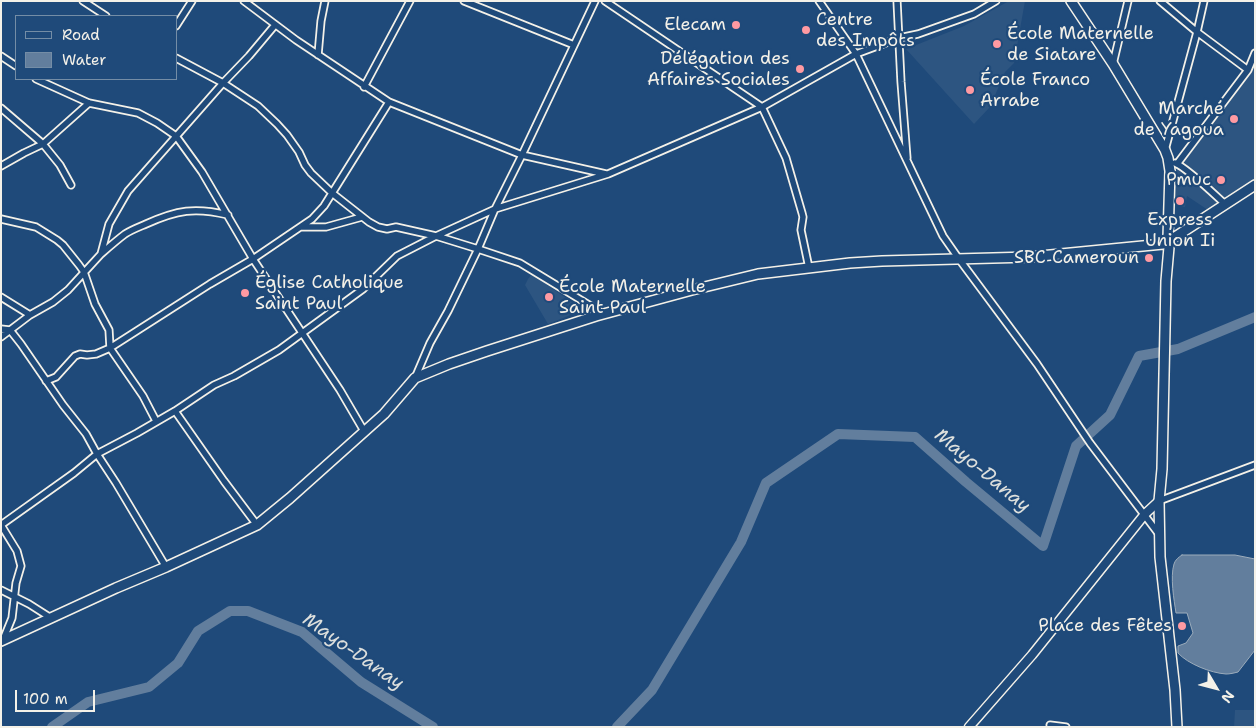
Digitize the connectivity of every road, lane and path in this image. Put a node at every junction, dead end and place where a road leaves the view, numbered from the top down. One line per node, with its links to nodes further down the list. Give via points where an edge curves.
1 (83, 1): 16 (street)
2 (192, 1): 17 (street)
3 (244, 1): 18 (street)
4 (325, 1): 24 (street)
5 (410, 1): 32 (street)
6 (464, 1): 21 (street)
7 (595, 1): 21 (street)
8 (605, 1): 35 (street)
9 (819, 1): 23 (street)
10 (897, 1): 20 (street)
11 (996, 1): 20 (street, via 974,14)
12 (1071, 1): 27 (main road)
13 (1128, 1): 27 (street)
14 (1160, 1): 19 (street)
15 (1204, 1): 19 (street)
16 (104, 15)
17 (178, 23)
18 (275, 25): 24 (street); 31 (street)
19 (1197, 32): 29 (street); 39 (street)
20 (899, 38): 23 (street); 41 (street)
21 (574, 45): 40 (street)
22 (1255, 53): 29 (street)
23 (856, 54): 35 (street); 41 (street)
24 (318, 55): 32 (street)
25 (1, 56): 28 (street)
26 (178, 59): 31 (street)
27 (1112, 64): 39 (main road)
28 (15, 65)
29 (1248, 70): 42 (street)
30 (38, 80): 34 (street)
31 (223, 83): 37 (street); 47 (street, via 258,106 277,124 311,173)
32 (364, 86): 33 (street)
33 (388, 102): 40 (street); 47 (street)
34 (89, 103): 37 (street, via 138,114); 38 (street)
35 (762, 107): 44 (street); 60 (street, via 786,158 802,213 801,230)
36 (1, 108): 38 (street)
37 (176, 136): 50 (street); 57 (street, via 128,191 109,224)
38 (43, 144): 43 (street); 45 (street)
39 (1165, 150): 42 (main road)
40 (522, 155): 44 (street); 49 (street)
41 (908, 162): 59 (street, via 938,226)
42 (1173, 163): 48 (street); 55 (main road)
43 (1, 166)
44 (608, 174): 49 (street)
45 (71, 184)
46 (1255, 185): 48 (main road)
47 (332, 193): 51 (street); 53 (street, via 317,214)
48 (1225, 204): 55 (main road)
49 (495, 209): 54 (street); 56 (street)
50 (228, 215): 57 (street, via 183,211 126,233); 58 (street)
51 (362, 217): 53 (street, via 326,227); 54 (street, via 378,227 396,227)
52 (1, 219): 61 (street, via 36,227 57,240)
53 (299, 228): 58 (street)
54 (436, 236): 56 (street); 67 (street, via 398,256 363,289)
55 (1168, 242): 59 (main road, via 1030,257); 77 (main road)
56 (478, 248): 63 (street, via 520,263); 70 (street)
57 (101, 254): 61 (street)
58 (253, 259): 67 (street); 69 (street)
59 (958, 259): 60 (main road, via 882,261); 78 (street)
60 (809, 268): 63 (main road, via 758,274)
61 (84, 272): 64 (street, via 53,302); 69 (street, via 95,304 109,330)
62 (1, 297): 64 (street)
63 (604, 314): 70 (main road, via 487,350)
64 (30, 315): 66 (street)
65 (1, 329): 66 (street)
66 (10, 330): 68 (street); 71 (street)
67 (301, 333): 72 (street, via 279,350 214,385); 74 (street)
68 (1, 337)
69 (110, 348): 71 (street, via 96,354 75,356 56,377); 73 (street)
70 (415, 378): 74 (main road, via 384,414)
71 (46, 381): 75 (street)
72 (175, 411): 73 (street); 80 (street)
73 (156, 421): 75 (street)
74 (364, 431): 80 (main road)
75 (97, 454): 79 (street); 82 (street)
76 (1255, 465): 77 (street)
77 (1159, 501): 78 (main road); 81 (main road)
78 (1145, 514): 81 (street); 88 (main road)
79 (1, 525): 84 (street, via 20,559)
80 (257, 525): 82 (main road)
81 (1160, 536): 90 (main road)
82 (166, 567): 85 (main road)
83 (1, 590): 84 (street)
84 (15, 597): 85 (street); 86 (street, via 12,618)
85 (51, 618): 86 (main road)
86 (2, 641)
87 (1050, 724): 89 (street)
88 (969, 727)
89 (1066, 727)
90 (1177, 727)

